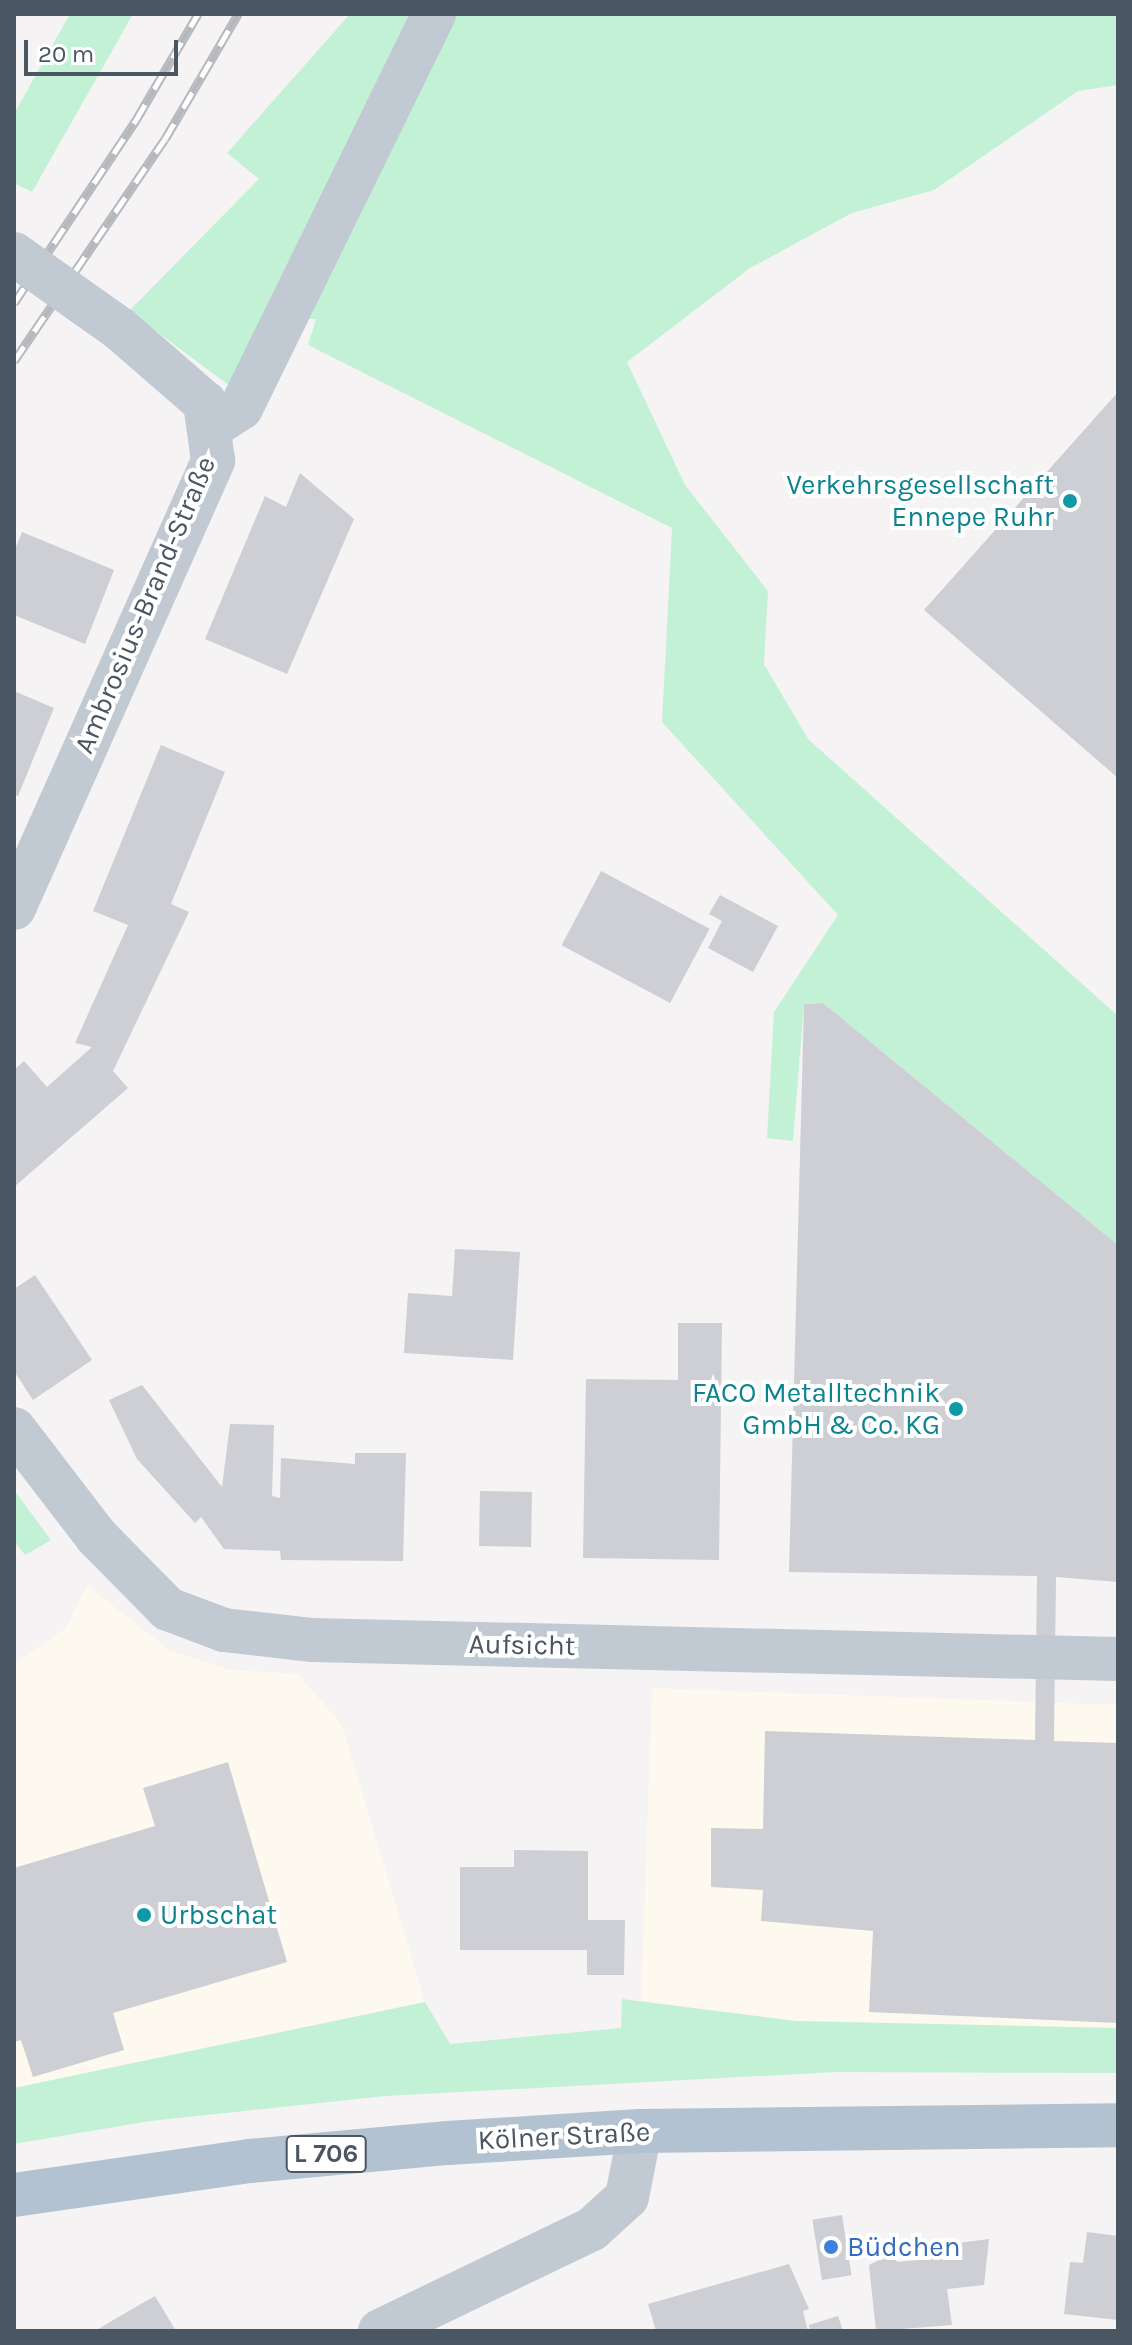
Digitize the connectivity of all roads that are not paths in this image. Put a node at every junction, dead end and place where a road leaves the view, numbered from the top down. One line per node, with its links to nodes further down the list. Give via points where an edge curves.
1 (434, 14): 3 (street, via 241,408)
2 (14, 254): 3 (street, Ambrosius-Brand-Straße, bridge, via 120,329 205,403)
3 (213, 426): 4 (street, Ambrosius-Brand-Straße, via 213,460)
4 (14, 908)
5 (14, 1429): 6 (street, Aufsicht, via 96,1536 168,1609 224,1630 312,1640)
6 (1118, 1659)
7 (1118, 2125): 8 (main road, Kölner Straße / L 706)
8 (640, 2131): 9 (main road, Kölner Straße / L 706, via 250,2161); 10 (street, via 627,2197 592,2229)
9 (14, 2195)
10 (380, 2331)

